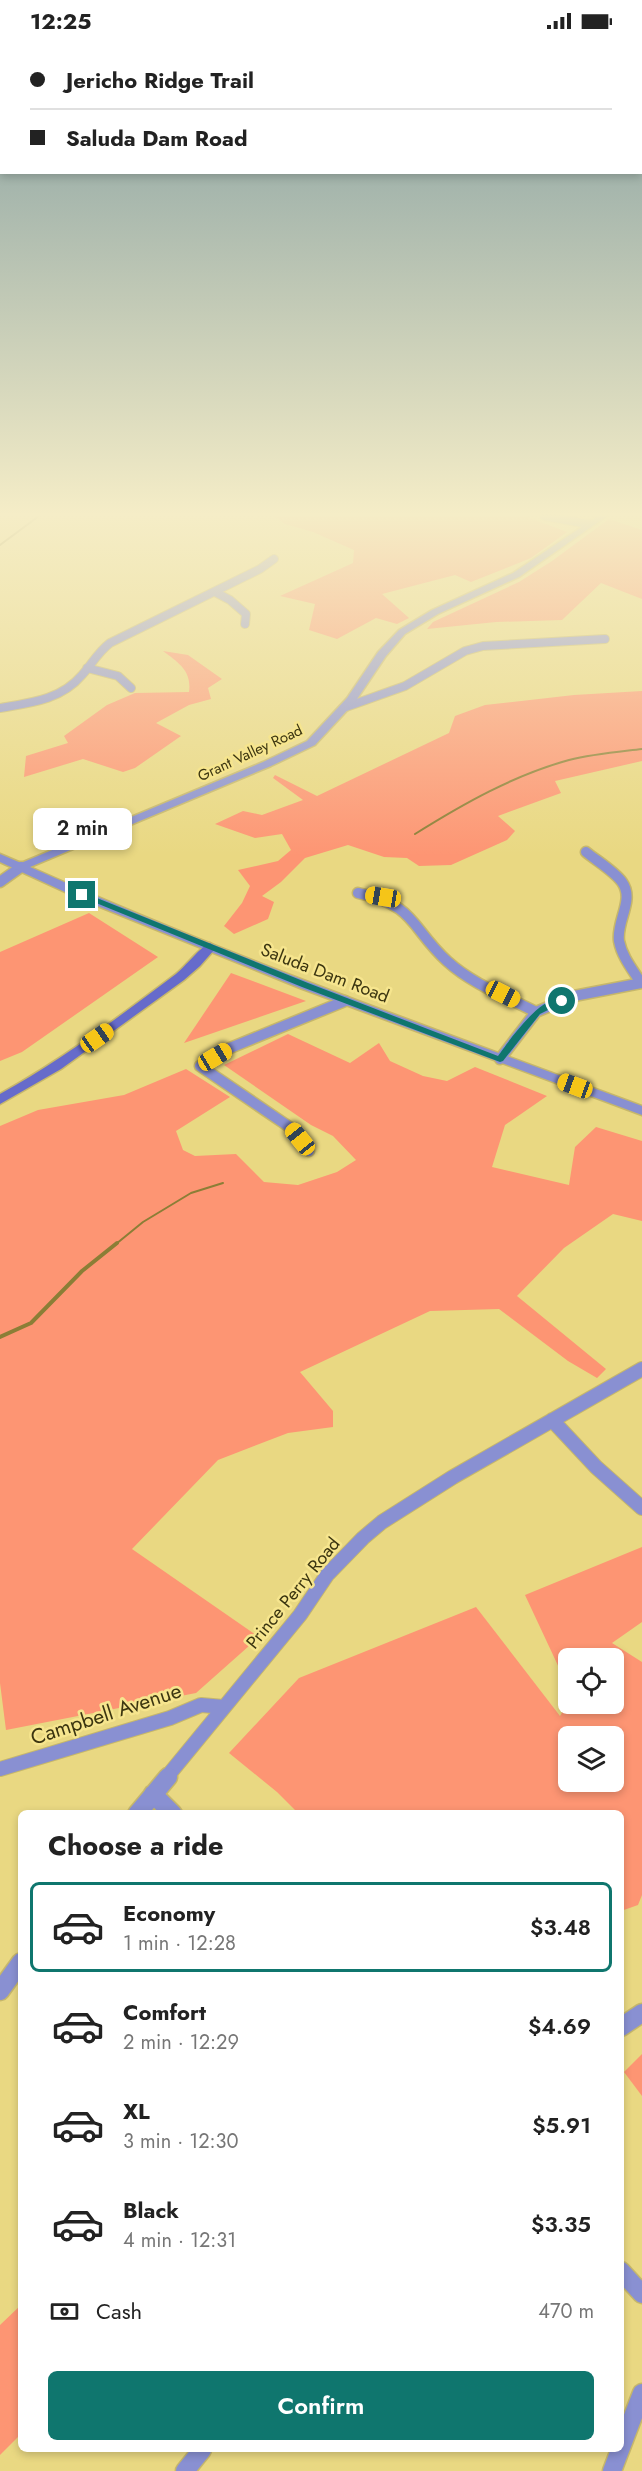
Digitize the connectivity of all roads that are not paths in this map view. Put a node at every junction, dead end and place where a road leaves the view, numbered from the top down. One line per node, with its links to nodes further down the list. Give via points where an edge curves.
1 (138, 629): 4 (street, via 110,643 92,658)
2 (406, 629): 6 (street, Grant Valley Road, via 382,654)
3 (605, 639): 6 (street, via 483,646 465,651 405,686)
4 (87, 668): 5 (street, via 118,676); 7 (street, via 73,685 51,698)
5 (130, 688)
6 (346, 707): 10 (street, Grant Valley Road, via 303,747)
7 (0, 708)
8 (586, 852): 14 (street, via 622,882 628,896 617,936 622,955)
9 (0, 858): 10 (street, Saluda Dam Road)
10 (21, 867): 11 (street); 13 (street, Saluda Dam Road)
11 (0, 882)
12 (358, 893): 16 (street, via 383,897 407,913 447,961 469,977)
13 (210, 947): 15 (street, Saluda Dam Road); 18 (main road, via 177,979 62,1063)
14 (642, 983): 16 (street, via 578,995)
15 (345, 1001): 17 (street, Saluda Dam Road); 20 (street, via 230,1048 200,1066 291,1128)
16 (537, 1012): 17 (street)
17 (500, 1059): 19 (street, Saluda Dam Road)
18 (0, 1100)
19 (642, 1111)
20 (309, 1150)
21 (642, 1369): 22 (street, Prince Perry Road)
22 (552, 1420): 23 (street); 24 (street, Prince Perry Road, via 405,1507 363,1538 327,1575 300,1615)
23 (642, 1508)
24 (224, 1707): 25 (street, Campbell Avenue, via 201,1705 69,1750); 26 (street, Prince Perry Road)
25 (0, 1768)
26 (153, 1794): 27 (street, Prince Perry Road); 28 (street)
27 (140, 1810)
28 (168, 1810)
29 (18, 1966): 30 (street)
30 (0, 1990)
31 (642, 2013): 32 (street)
32 (624, 2024)
33 (624, 2274): 34 (street)
34 (642, 2294)
35 (642, 2393): 36 (street)
36 (624, 2444)
37 (200, 2452): 39 (street)
38 (620, 2452): 40 (street)
39 (185, 2471)
40 (612, 2471)

